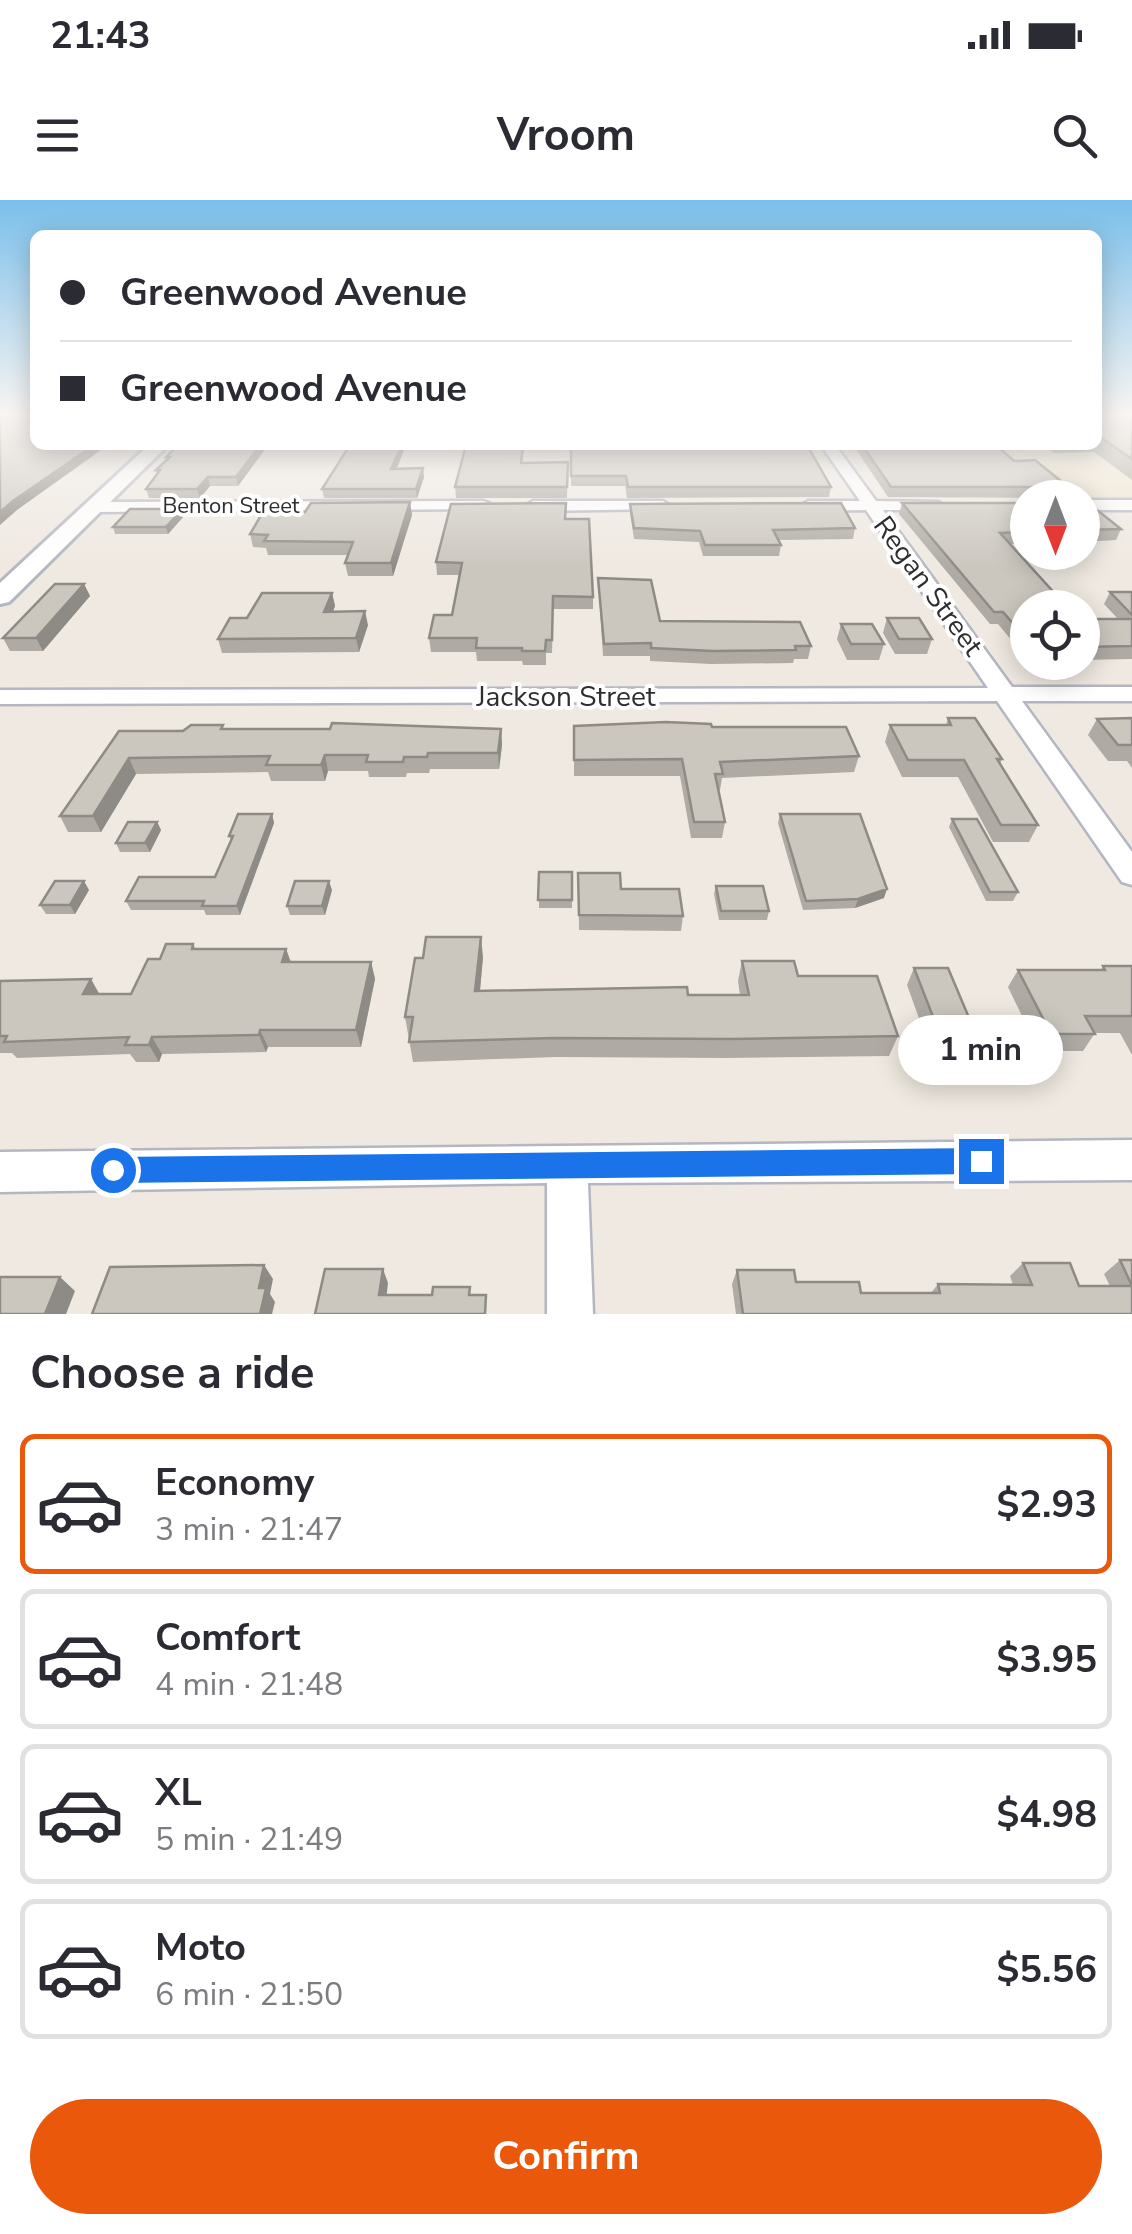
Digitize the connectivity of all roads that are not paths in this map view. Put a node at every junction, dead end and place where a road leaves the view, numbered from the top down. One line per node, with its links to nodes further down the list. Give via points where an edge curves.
1 (138, 465): 4 (street)
2 (841, 465): 7 (street, Regan Street)
3 (1132, 505): 9 (street)
4 (95, 506): 5 (street, Benton Street); 10 (street)
5 (680, 506)
6 (794, 506): 7 (street)
7 (869, 506): 8 (street); 12 (street, Regan Street)
8 (948, 506)
9 (1100, 506)
10 (0, 597)
11 (1132, 694): 12 (street, Jackson Street)
12 (1008, 695): 13 (street, Jackson Street); 14 (street, Regan Street)
13 (0, 697)
14 (1132, 874)
15 (1132, 1160): 16 (street)
16 (566, 1162): 17 (street); 18 (street)
17 (0, 1172)
18 (570, 1314)

